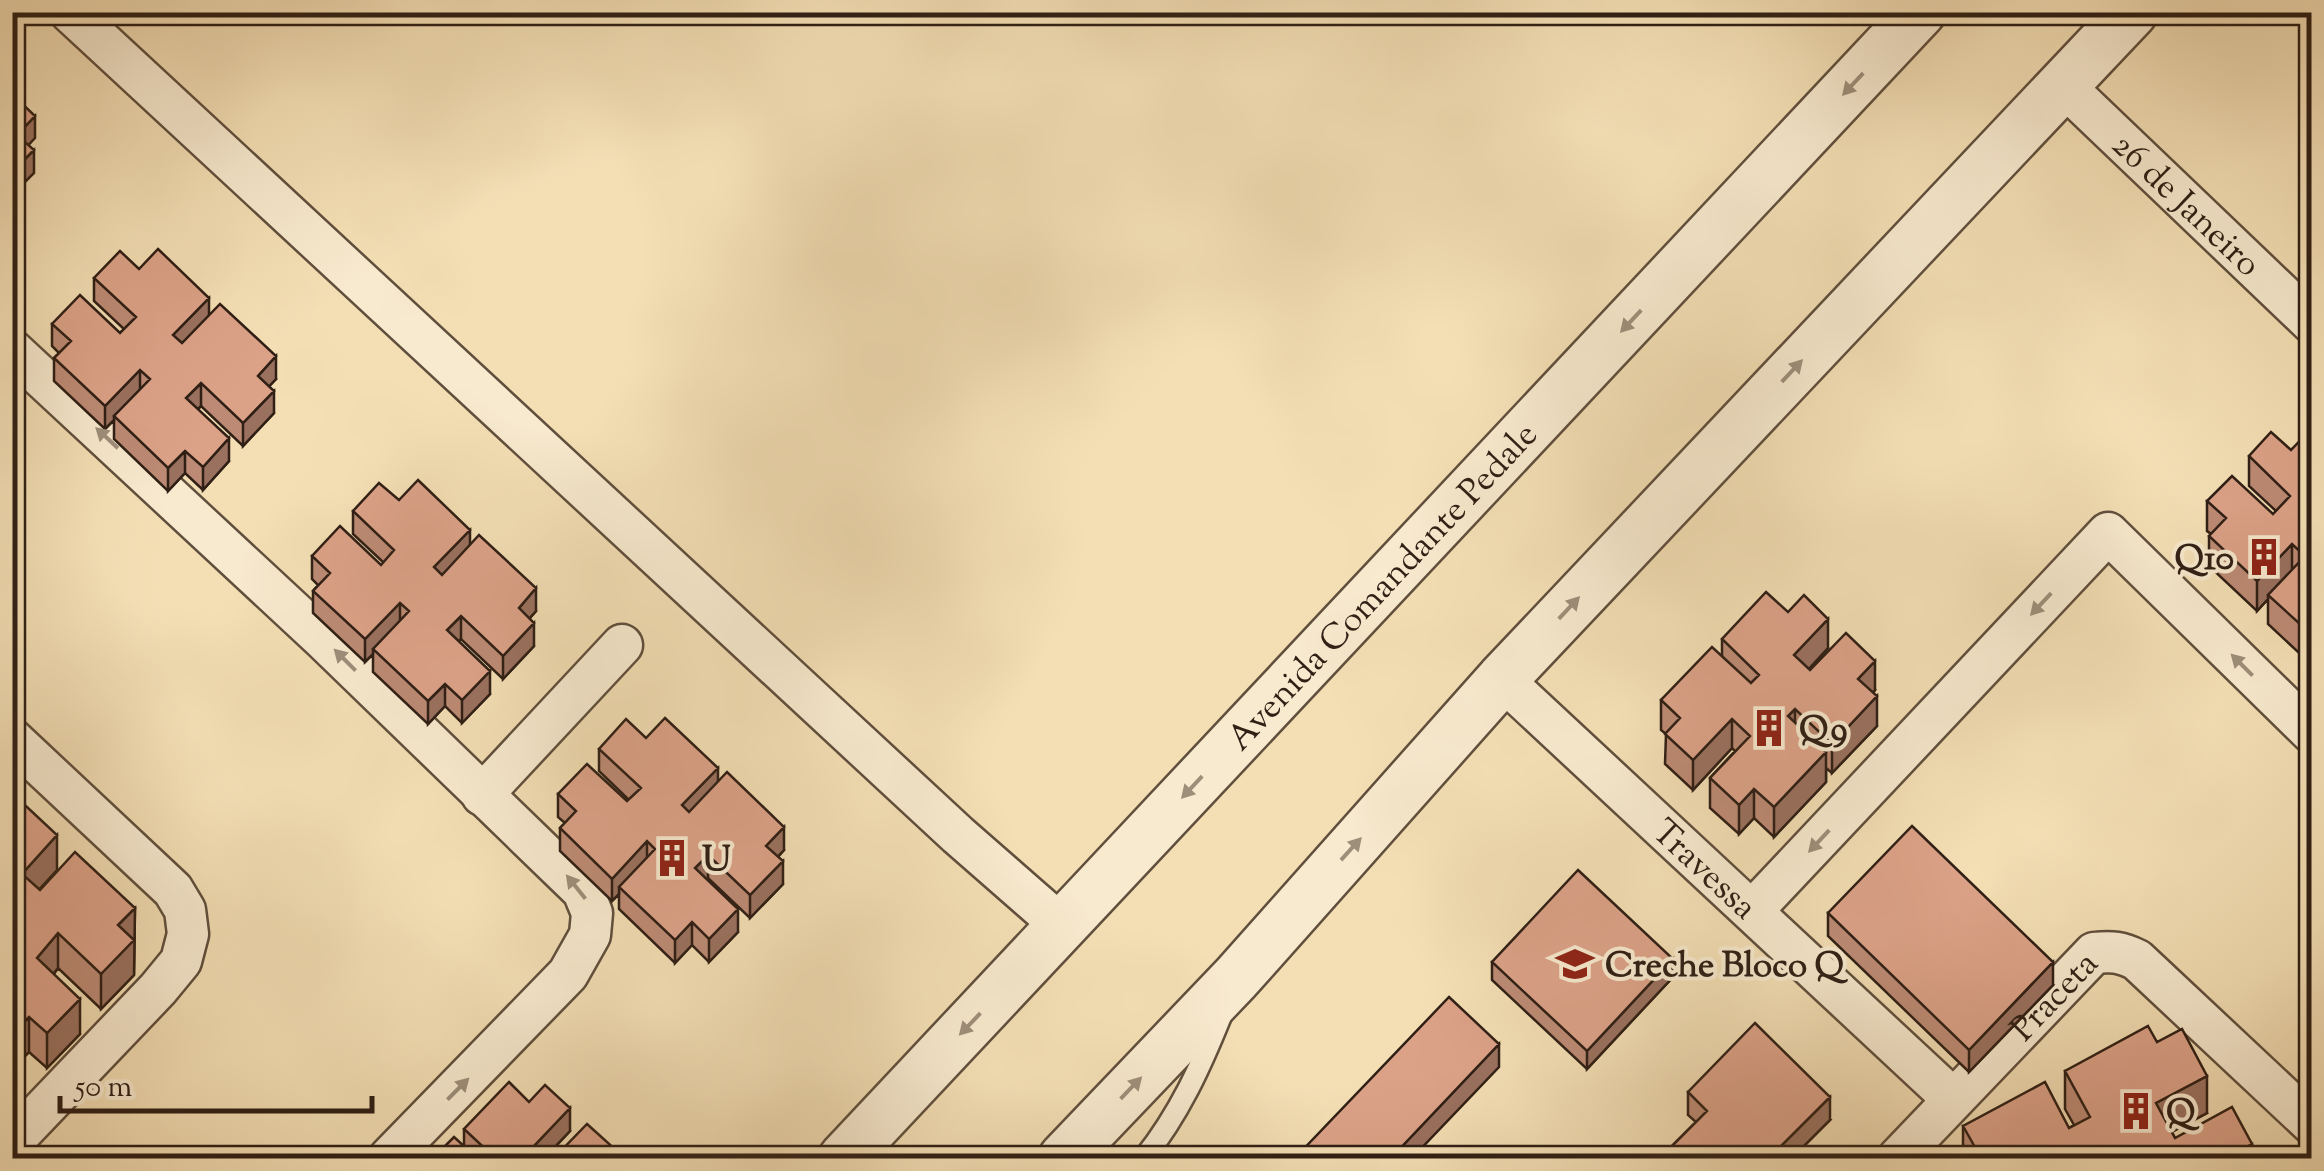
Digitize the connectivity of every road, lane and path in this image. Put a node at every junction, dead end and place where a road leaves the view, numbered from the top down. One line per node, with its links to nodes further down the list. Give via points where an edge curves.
1 (70, 12): 13 (street)
2 (1920, 12): 13 (street, Avenida Comandante Pedale, one-way to 13)
3 (2132, 12): 4 (street)
4 (2063, 85): 5 (street, 26 de Janeiro); 8 (street, one-way to 4)
5 (2312, 323)
6 (12, 350): 11 (street, one-way to 6, via 324,638)
7 (622, 644): 11 (street)
8 (1502, 680): 12 (street, Travessa); 14 (street, one-way to 8)
9 (2312, 734): 12 (street, one-way to 12, via 2108,533)
10 (12, 739): 17 (street, via 173,890 188,934 181,960 158,989)
11 (482, 795): 18 (street, one-way to 11, via 568,974 590,935 592,913 582,890)
12 (1753, 910): 15 (street, Travessa)
13 (1062, 926): 19 (street, Avenida Comandante Pedale, one-way to 19)
14 (1236, 978): 20 (street, one-way to 14); 21 (lane, via 1195,1082)
15 (1954, 1099): 16 (street, Praceta, via 2094,953 2118,951 2137,960); 22 (street, Praceta)
16 (2312, 1124)
17 (12, 1142)
18 (390, 1158)
19 (844, 1158)
20 (1064, 1158)
21 (1144, 1158)
22 (1898, 1158)

